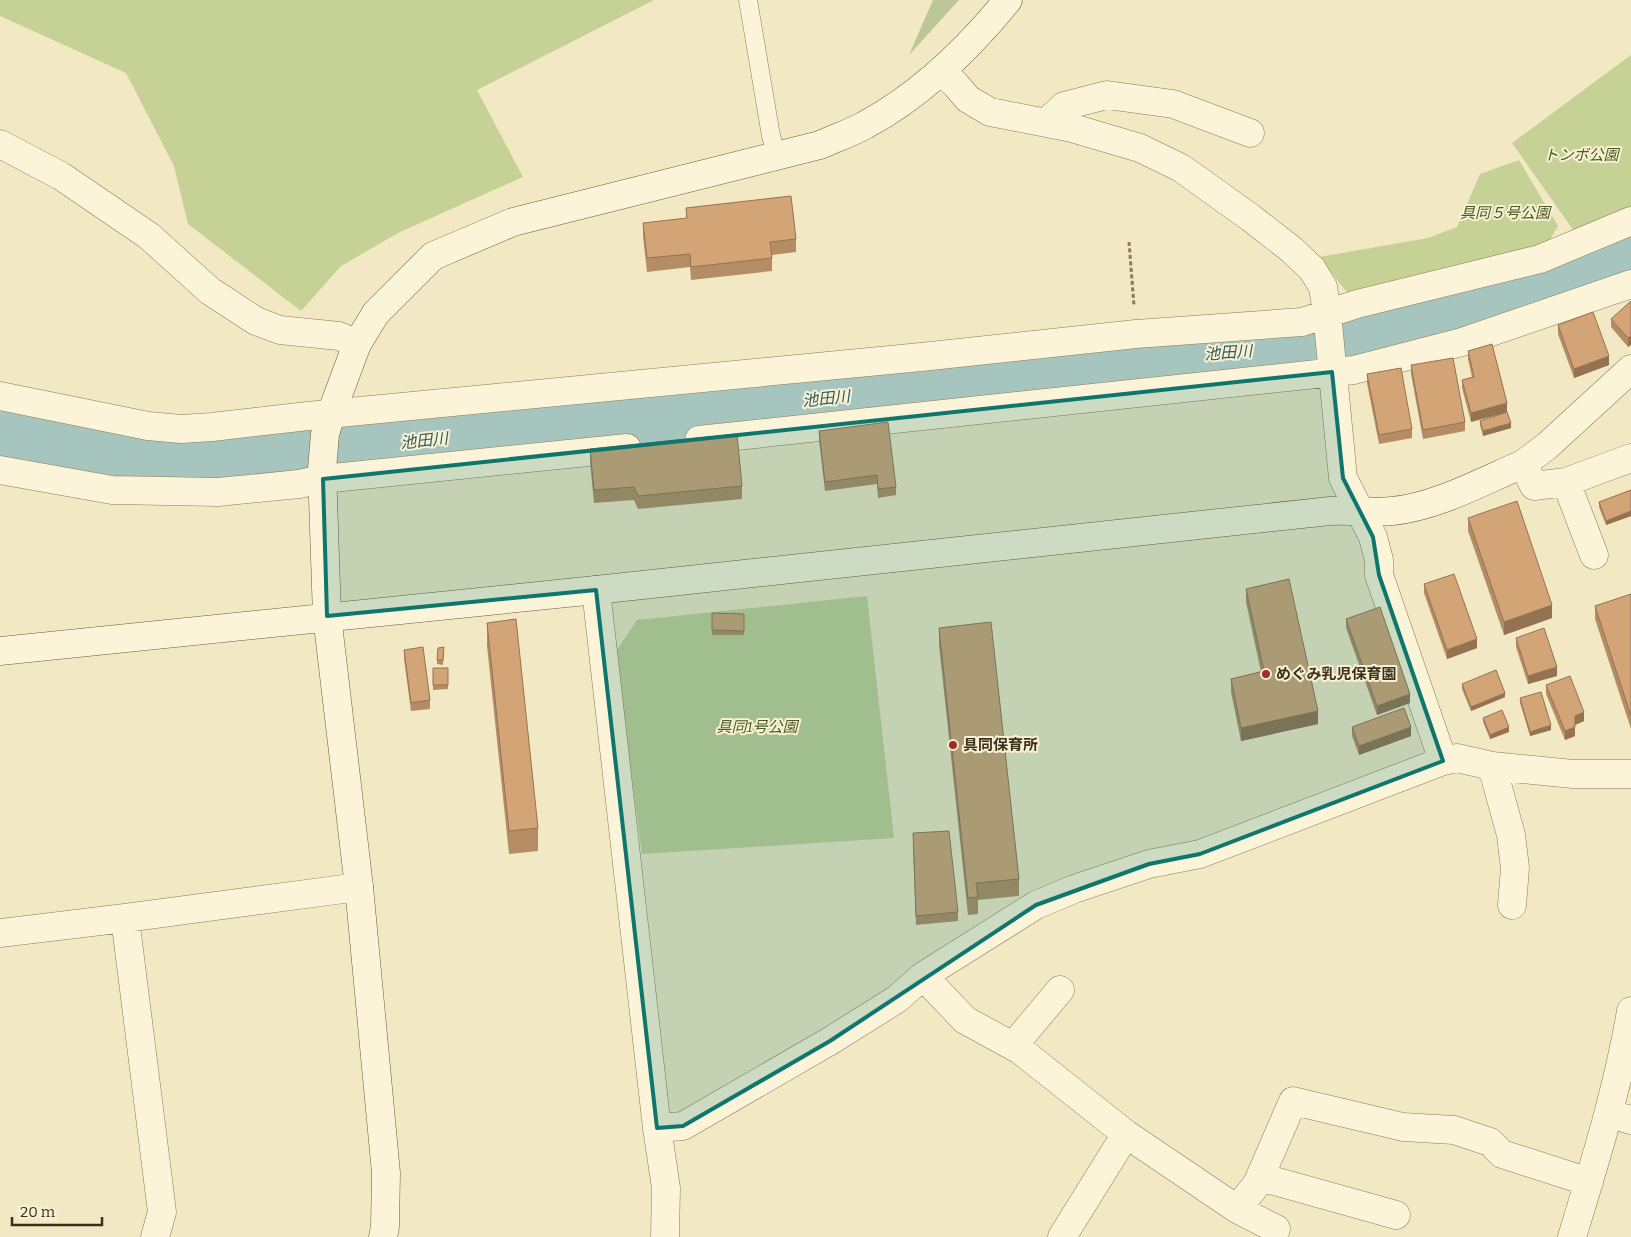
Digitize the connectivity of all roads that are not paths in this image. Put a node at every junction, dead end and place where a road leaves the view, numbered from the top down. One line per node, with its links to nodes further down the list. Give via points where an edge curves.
1 (748, 0): 7 (lane, via 771,136)
2 (1008, 0): 3 (street)
3 (941, 71): 4 (street, via 968,99 990,112); 7 (street, via 904,102 865,125 820,145)
4 (1047, 122): 5 (street, via 1064,106 1107,95 1173,104); 10 (street, via 1140,148 1181,168 1251,218 1312,269 1323,287)
5 (1250, 134)
6 (0, 144): 11 (street, via 62,176 149,236 210,291 256,321 280,330 339,336)
7 (778, 156): 11 (street, via 513,222 433,256 376,314)
8 (1631, 221): 10 (street, via 1540,259)
9 (1631, 284): 13 (street, via 1462,342 1354,370)
10 (1327, 312): 13 (street); 15 (street, via 1302,322 1136,334)
11 (356, 344): 15 (street)
12 (1631, 369): 19 (street)
13 (1332, 372): 16 (street); 23 (street, via 1343,478)
14 (0, 396): 15 (street, via 148,426 181,429)
15 (328, 424): 21 (street)
16 (679, 442)
17 (649, 445): 21 (street)
18 (1631, 458): 22 (street)
19 (1523, 464): 22 (street, via 1534,486); 23 (street, via 1422,504 1392,511)
20 (0, 470): 21 (street, via 112,490 218,492 299,484)
21 (323, 474): 26 (street)
22 (1566, 482): 24 (street)
23 (1361, 510): 25 (street); 28 (street, via 1373,537 1379,575)
24 (1594, 555)
25 (596, 590): 26 (street); 40 (street)
26 (327, 616): 27 (street); 31 (street)
27 (0, 651)
28 (1443, 761): 29 (street, via 1457,758); 35 (street, via 1200,854 1149,864 1074,889 1036,906)
29 (1492, 766): 30 (street, via 1573,774); 32 (street, via 1510,835 1514,868)
30 (1631, 774)
31 (359, 887): 33 (street); 48 (street, via 386,1173)
32 (1512, 905)
33 (125, 918): 34 (street); 47 (street, via 162,1212)
34 (0, 933)
35 (924, 976): 38 (street, via 964,1020); 40 (street, via 897,1000 683,1126)
36 (1060, 990): 38 (street)
37 (1631, 1011): 39 (street, via 1624,1052)
38 (1013, 1046): 41 (street)
39 (1620, 1117): 43 (street)
40 (658, 1128): 49 (street, via 666,1188)
41 (1126, 1134): 44 (street); 50 (street)
42 (1260, 1177): 43 (street, via 1293,1101 1403,1127 1454,1130 1490,1142 1502,1154); 44 (street); 45 (street)
43 (1589, 1182): 51 (street)
44 (1237, 1209): 46 (street)
45 (1396, 1215)
46 (1276, 1229)
47 (155, 1237)
48 (383, 1237)
49 (665, 1237)
50 (1062, 1237)
51 (1572, 1237)

